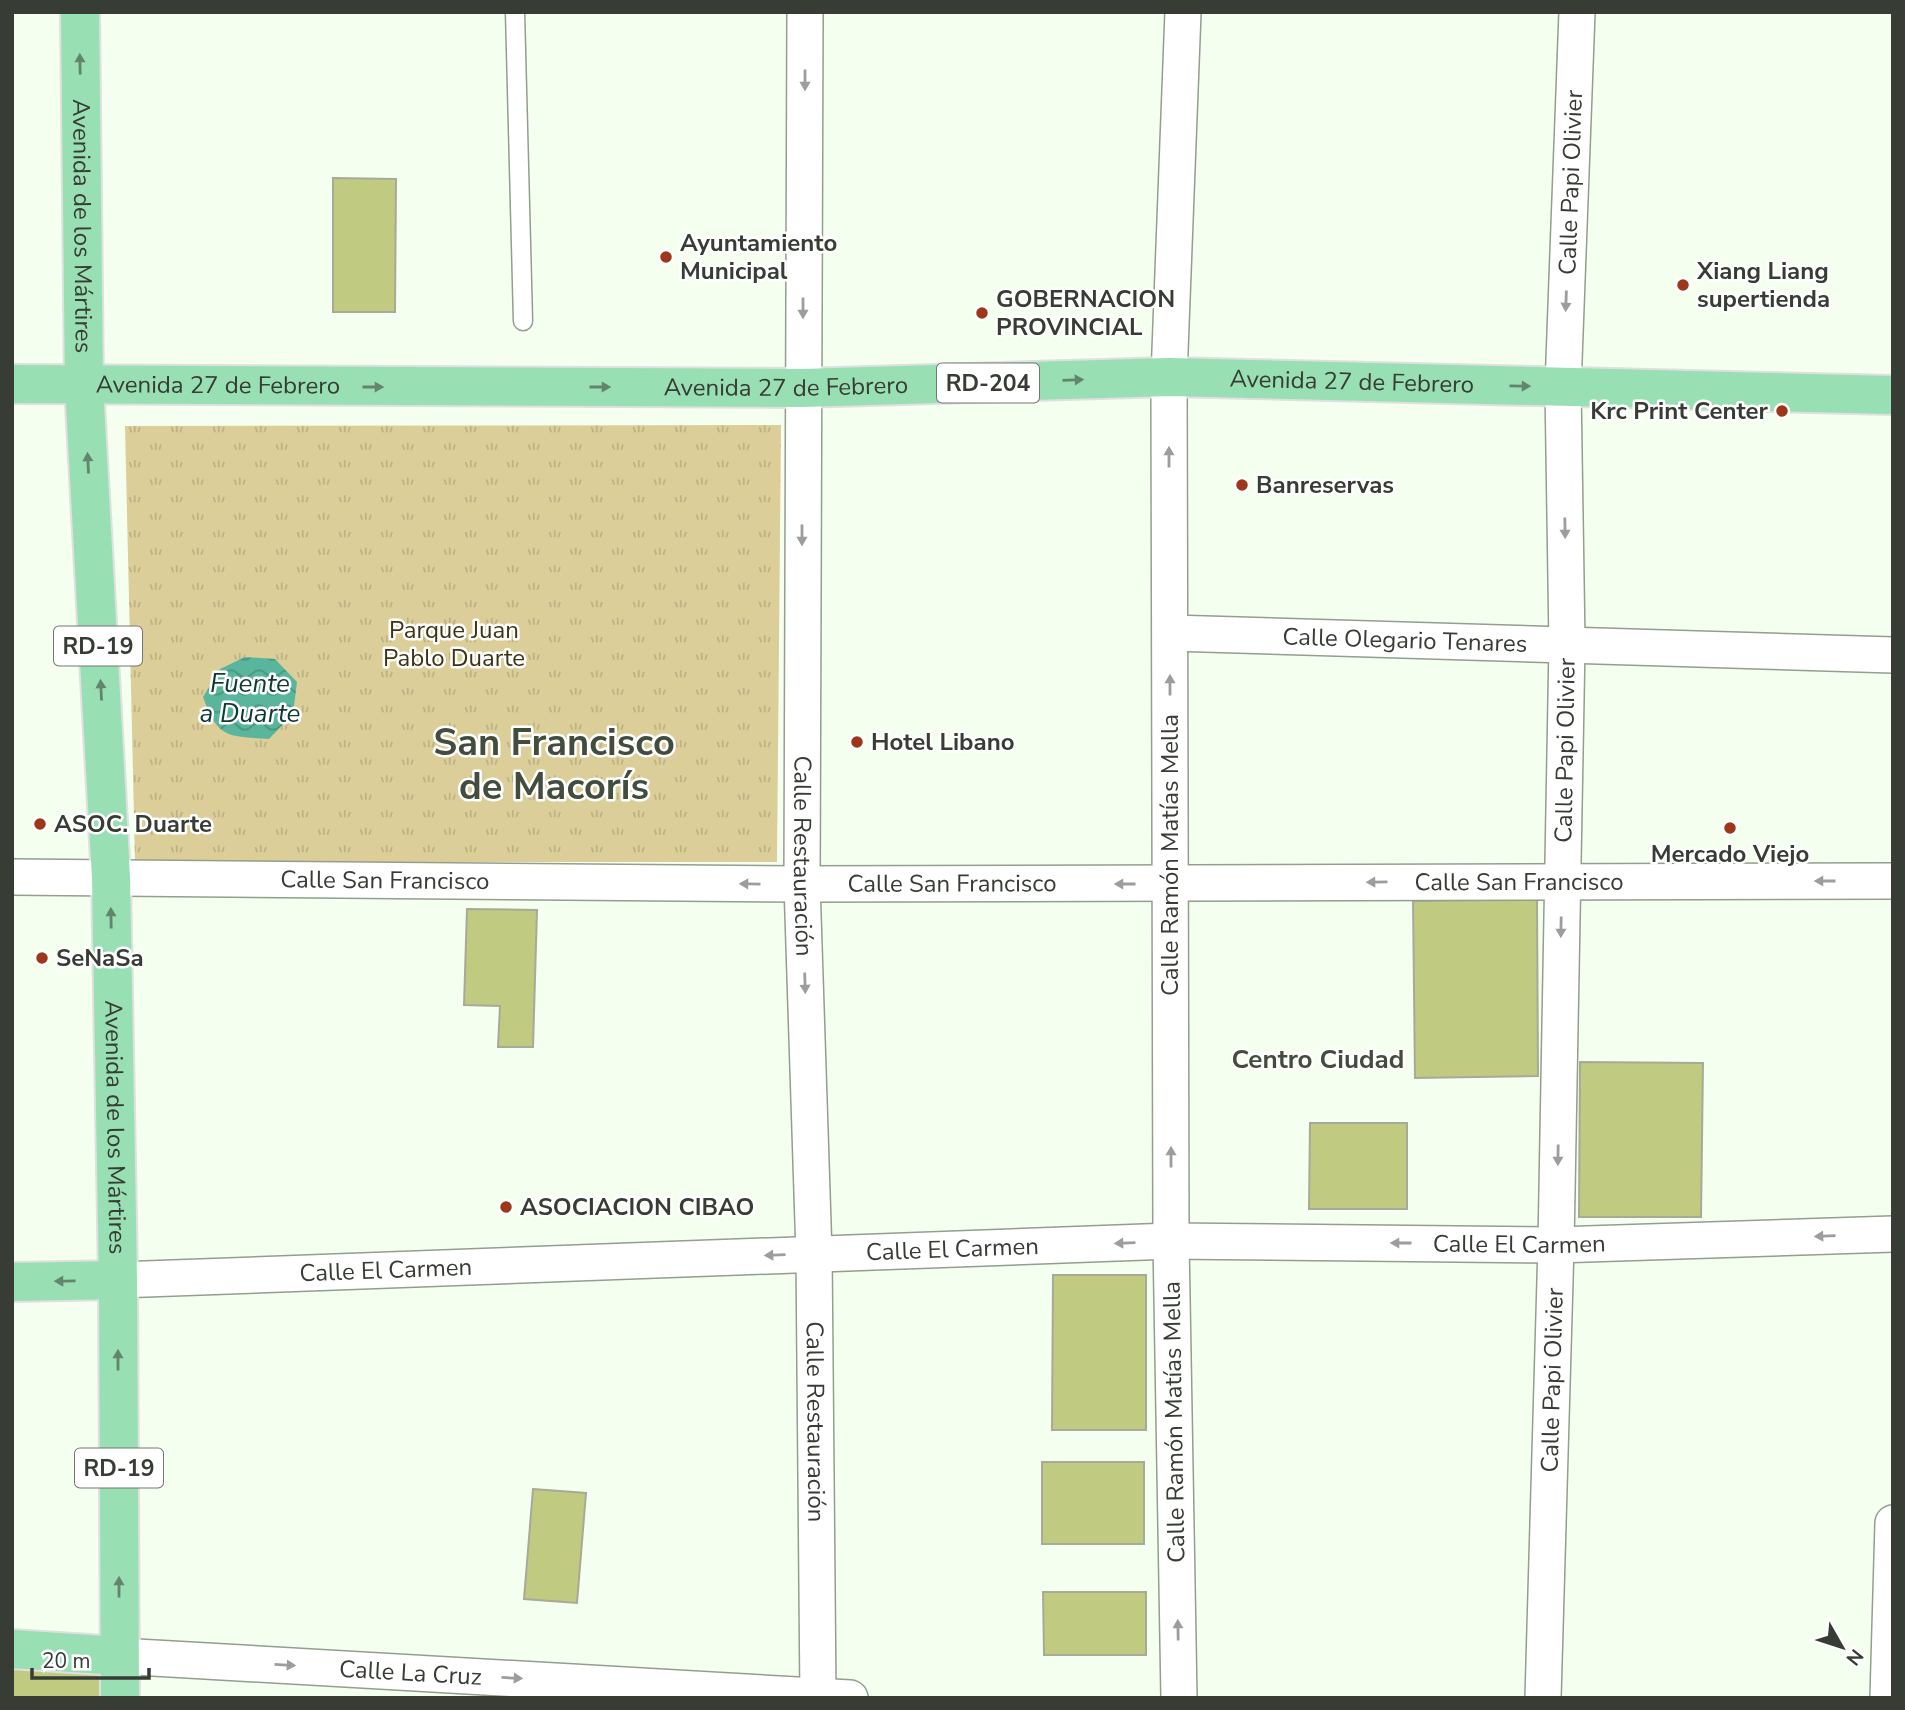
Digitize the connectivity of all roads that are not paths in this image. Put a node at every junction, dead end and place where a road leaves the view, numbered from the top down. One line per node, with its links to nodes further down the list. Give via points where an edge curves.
1 (80, 12): 9 (main road, Avenida de los Mártires / RD-19, one-way to 1)
2 (515, 12): 6 (lane)
3 (805, 12): 11 (street, Calle Restauración, one-way to 11)
4 (1183, 12): 7 (street, Calle Ramón Matías Mella)
5 (1577, 12): 10 (street, Calle Papi Olivier, one-way to 10)
6 (523, 321)
7 (1169, 377): 10 (main road, Avenida 27 de Febrero / RD-204, one-way to 10); 11 (main road, Avenida 27 de Febrero / RD-204, one-way to 7); 13 (street, Calle Ramón Matías Mella, one-way to 7)
8 (12, 384): 9 (main road, Avenida 27 de Febrero)
9 (84, 386): 11 (main road, Avenida 27 de Febrero / RD-204, one-way to 11); 17 (main road, Avenida de los Mártires / RD-19, one-way to 9)
10 (1563, 387): 12 (main road, Avenida 27 de Febrero / RD-204); 14 (street, Calle Papi Olivier, one-way to 14)
11 (802, 388): 20 (street, Calle Restauración, one-way to 20)
12 (1893, 395)
13 (1171, 633): 14 (street, Calle Olegario Tenares); 21 (street, Calle Ramón Matías Mella, one-way to 13)
14 (1567, 645): 15 (street, Calle Olegario Tenares); 18 (street, Calle Papi Olivier)
15 (1893, 655)
16 (12, 877): 17 (street, Calle San Francisco)
17 (111, 878): 20 (street, Calle San Francisco, one-way to 17); 26 (main road, Avenida de los Mártires / RD-19, one-way to 17)
18 (1562, 880): 19 (street, Calle San Francisco, one-way to 18); 21 (street, Calle San Francisco, one-way to 21); 24 (street, Calle Papi Olivier, one-way to 24)
19 (1893, 881)
20 (802, 884): 21 (street, Calle San Francisco, one-way to 20); 25 (street, Calle Restauración, one-way to 25)
21 (1169, 884): 23 (street, Calle Ramón Matías Mella, one-way to 21)
22 (1893, 1234): 24 (street, Calle El Carmen, one-way to 24)
23 (1171, 1241): 24 (street, Calle El Carmen, one-way to 23); 25 (street, Calle El Carmen, one-way to 25); 33 (street, Calle Ramón Matías Mella, one-way to 23)
24 (1556, 1245): 34 (street, Calle Papi Olivier)
25 (814, 1254): 26 (street, Calle El Carmen, one-way to 26); 31 (street, Calle Restauración)
26 (118, 1280): 27 (main road, Calle El Carmen, one-way to 27); 30 (main road, Avenida de los Mártires / RD-19, one-way to 26)
27 (12, 1282)
28 (1893, 1523): 35 (street)
29 (12, 1649): 30 (main road, Calle La Cruz)
30 (119, 1656): 31 (street, Calle La Cruz, one-way to 31); 32 (main road, Avenida de los Mártires / RD-19)
31 (828, 1697)
32 (120, 1698)
33 (1179, 1698)
34 (1543, 1698)
35 (1888, 1698)

